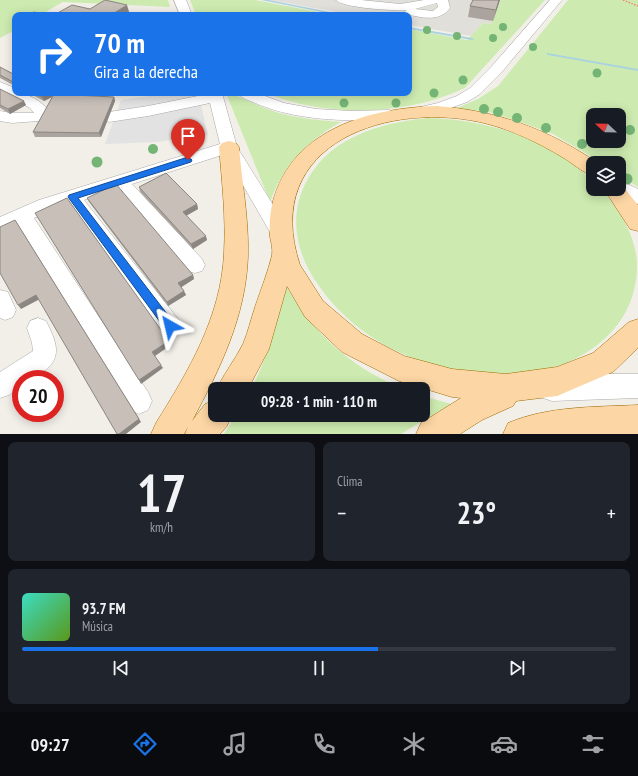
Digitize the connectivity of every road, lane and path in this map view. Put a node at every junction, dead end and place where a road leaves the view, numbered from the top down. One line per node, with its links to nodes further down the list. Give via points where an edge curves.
1 (180, 0): 9 (street)
2 (342, 0): 8 (street)
3 (434, 0): 8 (street, via 415,6)
4 (442, 0): 8 (street, via 444,8 434,14)
5 (556, 0): 16 (street, via 475,92 443,106)
6 (623, 0): 7 (path)
7 (638, 6)
8 (390, 7)
9 (185, 12)
10 (0, 86): 11 (street)
11 (12, 93)
12 (18, 96): 18 (street, via 35,105 46,117)
13 (211, 96): 19 (street, via 148,111)
14 (215, 96): 20 (street)
15 (253, 96): 17 (street, via 304,112 329,115)
16 (417, 112): 17 (main road); 21 (main road, via 464,114 518,127 558,145)
17 (389, 115): 30 (main road, via 338,134 310,154 299,167 284,198 281,216)
18 (0, 116)
19 (109, 117)
20 (229, 147): 22 (street); 30 (street); 43 (main road, via 236,239 236,268 231,296 219,335 201,377)
21 (586, 164)
22 (120, 182): 25 (street); 31 (street)
23 (626, 190): 26 (street)
24 (619, 196): 28 (main road)
25 (72, 197): 27 (street); 32 (street)
26 (638, 197)
27 (22, 215): 29 (street); 40 (street)
28 (638, 223)
29 (0, 225)
30 (282, 244): 35 (main road, via 255,349); 39 (main road, via 293,276 306,298 346,341 374,359 439,386)
31 (195, 265)
32 (170, 326)
33 (38, 328): 36 (street, via 45,346 42,358)
34 (638, 331): 38 (main road, via 629,344 608,364 581,379)
35 (236, 382)
36 (0, 386)
37 (638, 386): 38 (street)
38 (549, 389): 39 (main road)
39 (510, 394): 45 (main road, via 471,409)
40 (140, 401)
41 (638, 420): 46 (main road, via 598,422)
42 (210, 422): 44 (main road)
43 (168, 434)
44 (201, 434)
45 (432, 434)
46 (519, 434)

